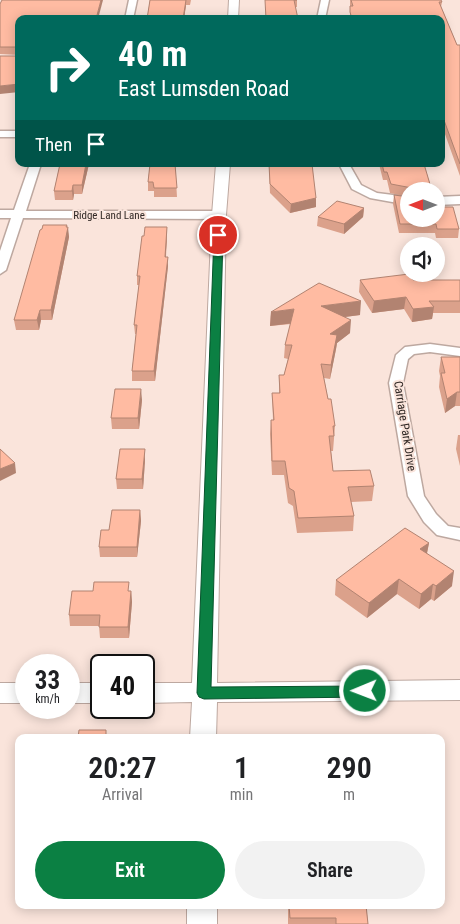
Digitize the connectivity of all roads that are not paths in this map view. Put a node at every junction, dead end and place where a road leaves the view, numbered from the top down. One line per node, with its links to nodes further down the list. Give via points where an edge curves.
1 (133, 0): 4 (street)
2 (234, 0): 5 (street)
3 (325, 0): 6 (street)
4 (130, 15)
5 (233, 15)
6 (322, 15)
7 (0, 134): 8 (street)
8 (15, 134)
9 (34, 167): 16 (street)
10 (222, 167): 17 (street)
11 (346, 167): 12 (street, via 356,187 374,196)
12 (400, 200)
13 (445, 200): 14 (street)
14 (460, 200)
15 (0, 214): 16 (street, Ridge Land Lane)
16 (18, 214): 17 (street, Ridge Land Lane); 18 (street)
17 (219, 215): 24 (street)
18 (0, 270)
19 (460, 352): 20 (street, Carriage Park Drive, via 430,348 410,350 401,358 396,382 416,496 443,531)
20 (460, 534)
21 (460, 690): 24 (street)
22 (15, 693): 25 (street)
23 (155, 693): 24 (street)
24 (204, 693): 26 (street)
25 (0, 694)
26 (203, 734)
27 (202, 909): 28 (street)
28 (202, 924)

